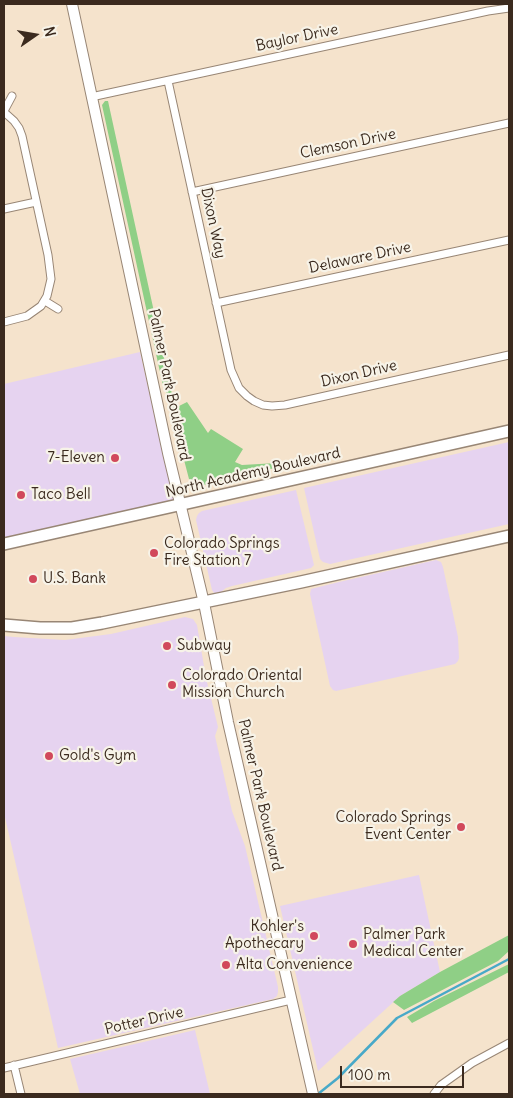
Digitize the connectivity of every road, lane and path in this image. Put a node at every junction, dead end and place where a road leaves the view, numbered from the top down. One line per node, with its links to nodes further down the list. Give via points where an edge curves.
1 (72, 4): 5 (main road, Palmer Park Boulevard)
2 (509, 8): 3 (street, Baylor Drive)
3 (168, 81): 5 (street, Baylor Drive); 8 (street, Dixon Way)
4 (12, 96): 6 (street)
5 (91, 97): 19 (main road, Palmer Park Boulevard)
6 (4, 111): 9 (street, via 22,136)
7 (509, 123): 8 (street, Clemson Drive)
8 (192, 192): 13 (street, Dixon Way)
9 (36, 202): 10 (street); 12 (street, via 50,268 51,279)
10 (4, 209)
11 (509, 240): 13 (street, Delaware Drive)
12 (45, 301): 14 (street); 15 (street, via 27,316)
13 (216, 303): 17 (street, Dixon Way)
14 (58, 309)
15 (4, 322)
16 (509, 355): 17 (street, Dixon Drive, via 272,406 247,396)
17 (231, 370)
18 (509, 431): 19 (highway, North Academy Boulevard)
19 (180, 504): 21 (highway, North Academy Boulevard); 22 (main road, Palmer Park Boulevard)
20 (509, 536): 22 (highway)
21 (4, 544)
22 (204, 603): 23 (highway, via 72,628); 24 (main road, Palmer Park Boulevard)
23 (4, 625)
24 (291, 1000): 26 (street, Potter Drive); 29 (main road, Palmer Park Boulevard)
25 (509, 1044): 30 (street, via 472,1063 441,1085)
26 (14, 1065): 27 (street, Potter Drive); 28 (street)
27 (4, 1068)
28 (21, 1094)
29 (313, 1094)
30 (434, 1094)

